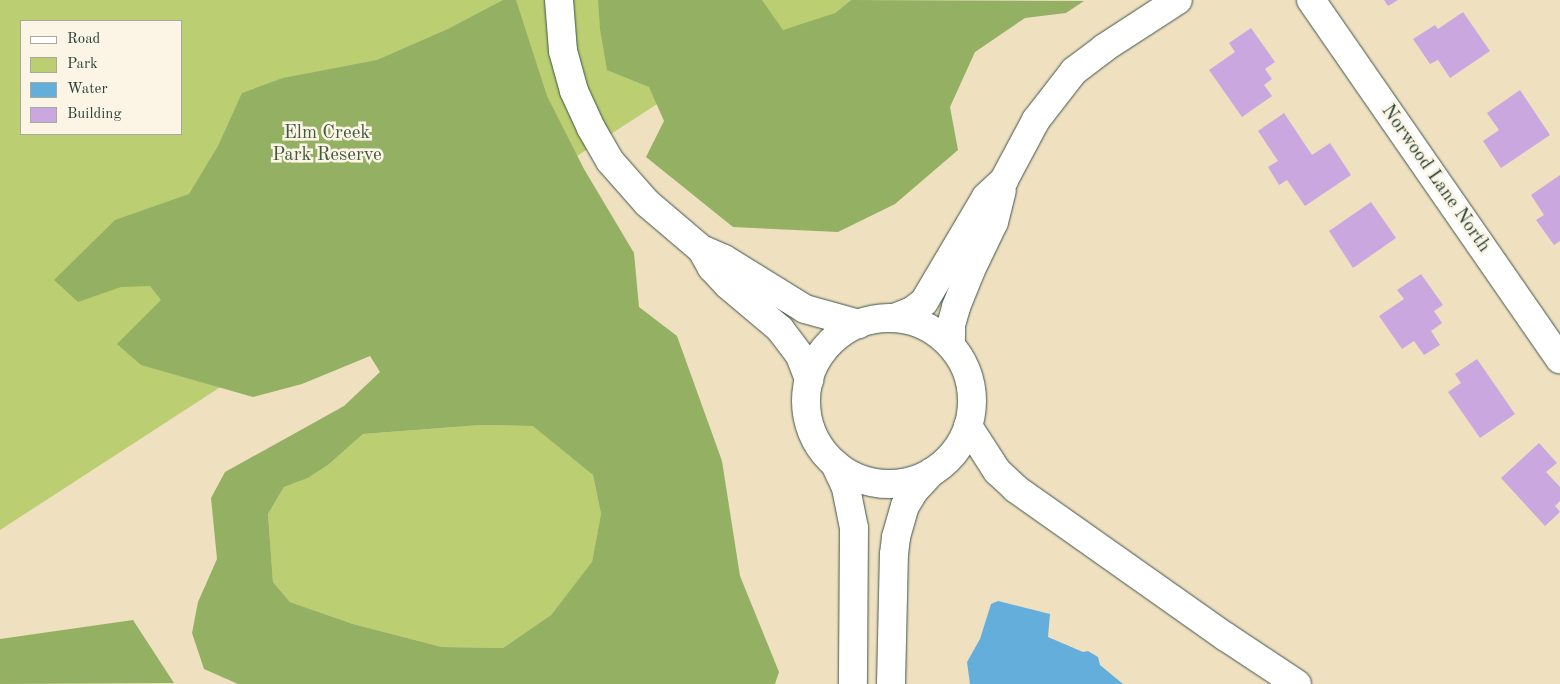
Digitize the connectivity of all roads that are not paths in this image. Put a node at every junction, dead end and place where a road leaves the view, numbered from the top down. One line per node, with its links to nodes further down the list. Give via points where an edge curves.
1 (559, 0): 5 (main road, via 563,51 574,91 591,128 610,161 647,203)
2 (1178, 0): 4 (main road, via 1074,71 1036,120)
3 (1311, 0): 9 (main road, Norwood Lane North)
4 (1004, 180): 6 (main road, via 986,197 924,302); 8 (main road, via 994,222 956,307)
5 (701, 249): 7 (main road, via 724,259 805,309); 10 (main road, via 712,268 728,285 780,329 800,356)
6 (894, 318): 7 (main road); 8 (main road, via 915,322 934,331)
7 (859, 324): 10 (main road, via 827,346)
8 (950, 345): 11 (main road, via 963,362 970,383 972,404)
9 (1560, 359)
10 (809, 380): 12 (main road, via 806,403 810,426 820,446)
11 (968, 426): 13 (main road, via 960,444); 16 (main road, via 997,471 1016,489)
12 (835, 464): 13 (main road, via 857,477 882,483 909,482); 14 (main road, via 846,488 854,528)
13 (933, 471): 15 (main road, via 905,506 896,537)
14 (853, 684)
15 (891, 684)
16 (1297, 684)

